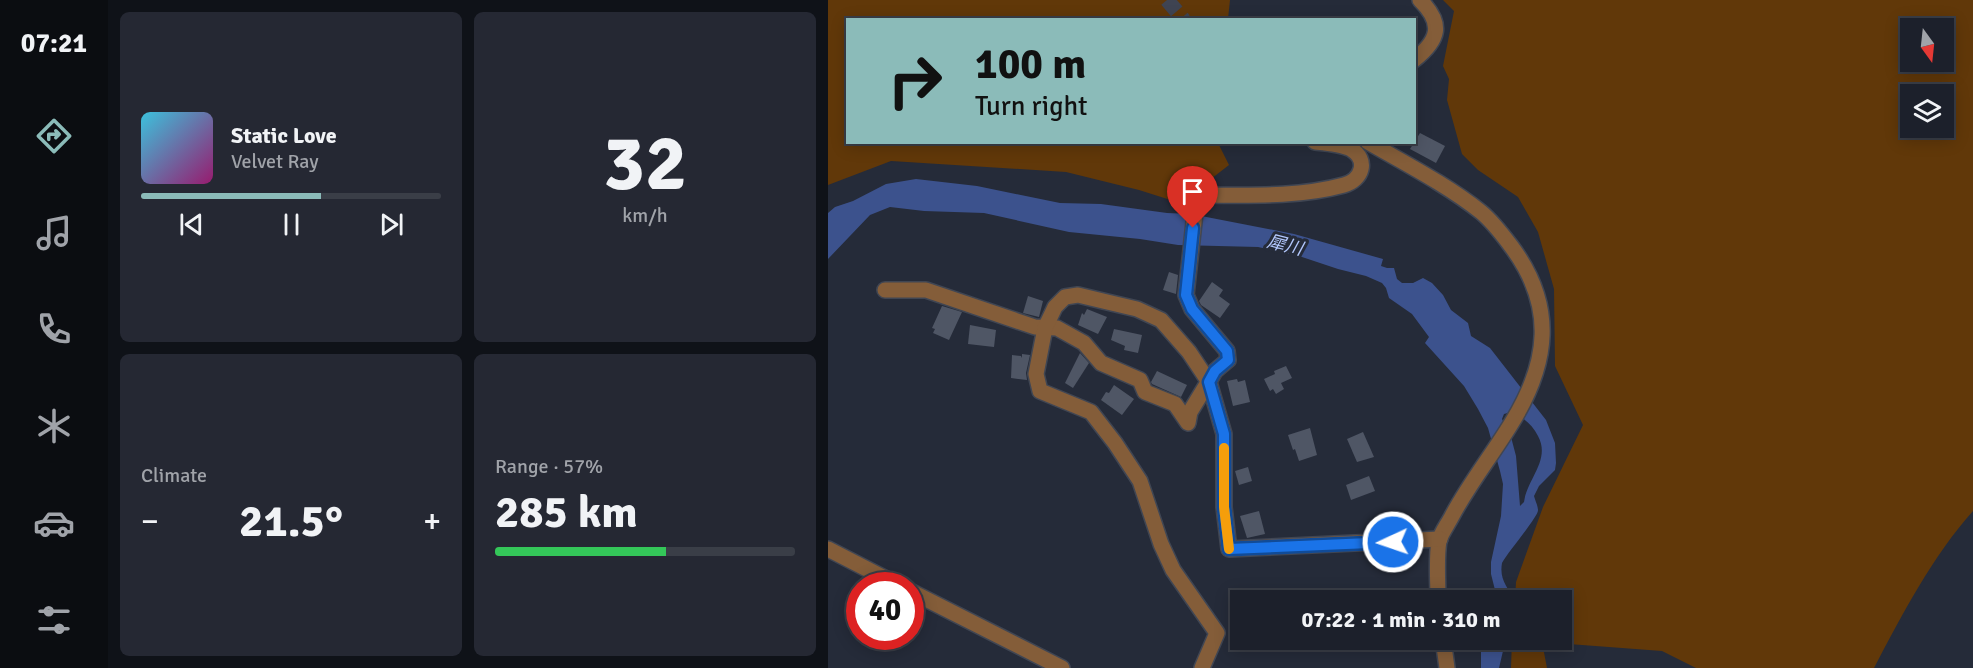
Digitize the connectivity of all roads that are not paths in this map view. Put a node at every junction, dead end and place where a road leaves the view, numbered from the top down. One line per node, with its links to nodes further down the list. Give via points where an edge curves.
1 (1420, 0): 2 (street, via 1436,23 1430,46)
2 (1416, 58)
3 (1327, 144): 7 (street, via 1345,147 1361,157 1363,169 1358,177 1346,184 1287,195 1197,195 1186,295 1192,309 1227,351 1228,360)
4 (1371, 144): 8 (street, via 1482,213 1504,236 1525,264 1543,325 1539,361 1526,397)
5 (885, 290): 6 (street, via 926,290)
6 (1045, 328): 7 (street, via 1065,297 1078,295 1137,309 1161,320); 7 (street, via 1057,328 1084,343 1101,363 1140,380 1145,392 1175,404 1188,423 1190,412); 15 (street, via 1036,374 1040,391 1091,412 1140,482 1173,570 1217,633)
7 (1209, 382): 8 (street, via 1224,434 1224,507 1229,549)
8 (1440, 539): 11 (street)
9 (828, 549): 10 (street)
10 (873, 572)
11 (1438, 590)
12 (924, 598): 14 (street)
13 (1445, 650): 16 (street)
14 (1062, 668)
15 (1202, 668)
16 (1447, 668)

